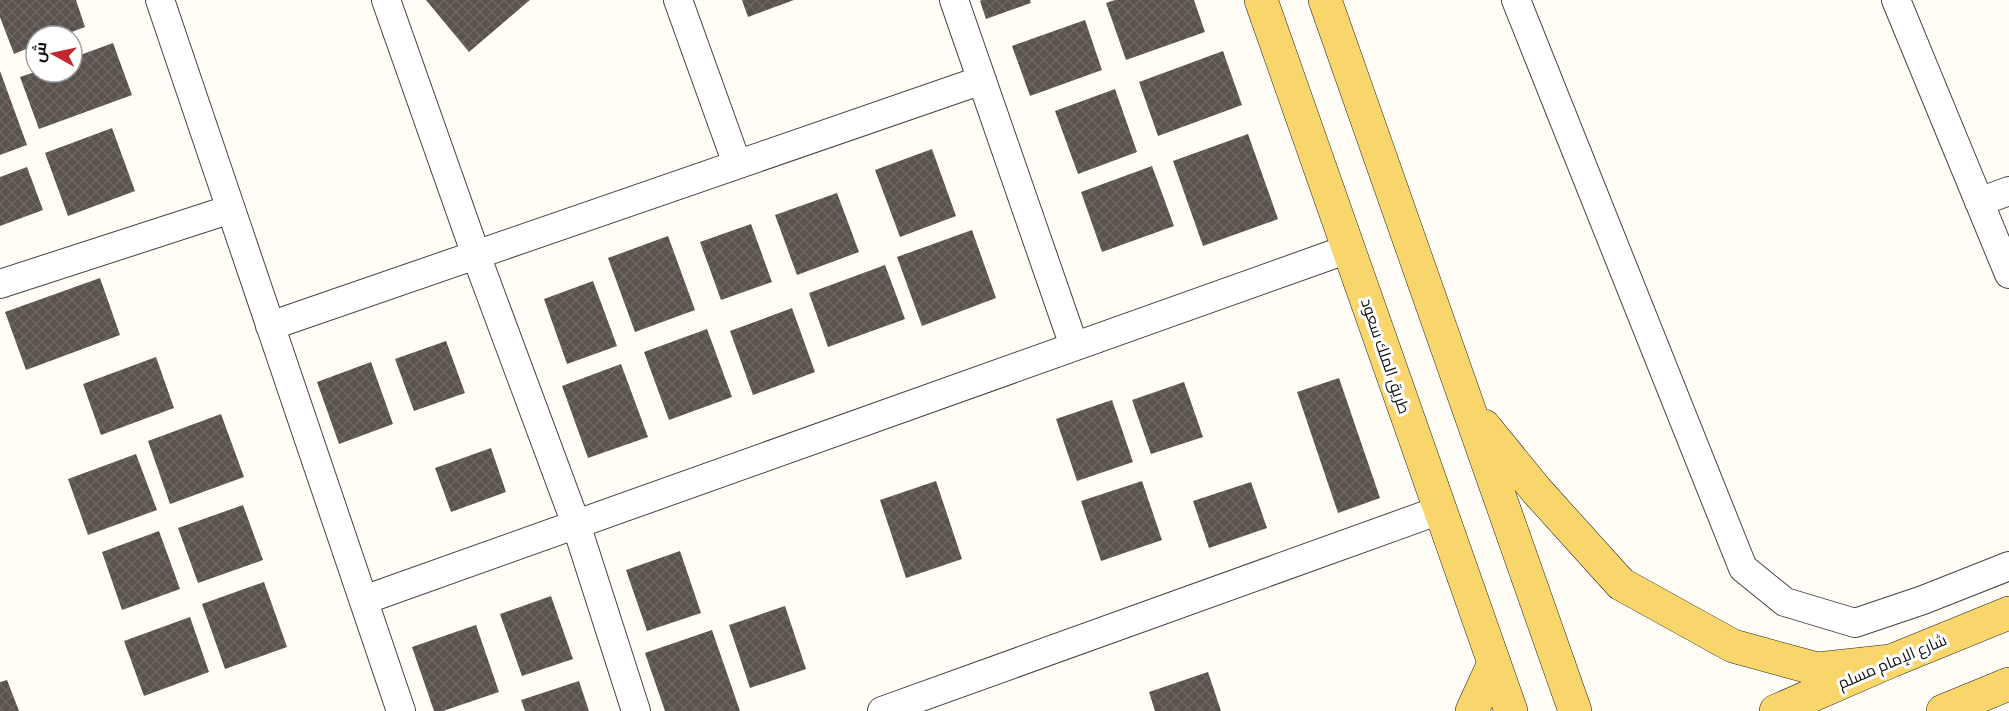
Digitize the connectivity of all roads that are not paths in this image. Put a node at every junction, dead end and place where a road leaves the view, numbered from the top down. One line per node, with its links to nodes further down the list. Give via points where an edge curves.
1 (160, 0): 13 (street)
2 (386, 0): 15 (street)
3 (678, 0): 10 (street)
4 (954, 0): 9 (street)
5 (1260, 0): 14 (main road, طريق الملك سعود)
6 (1325, 0): 20 (main road)
7 (1516, 0): 23 (street, via 1743,568 1785,602 1855,623)
8 (1896, 0): 12 (street)
9 (982, 80): 10 (street); 19 (street)
10 (737, 164): 15 (street)
11 (2009, 191): 12 (street)
12 (1979, 202): 16 (street)
13 (231, 209): 17 (street); 18 (street)
14 (1348, 249): 19 (street); 21 (main road, طريق الملك سعود)
15 (476, 255): 18 (street); 22 (street)
16 (2009, 274)
17 (0, 284)
18 (270, 326): 24 (street)
19 (1074, 346): 22 (street)
20 (1468, 407): 26 (main road, via 1536,491 1621,584 1733,646 1816,669); 34 (main road)
21 (1440, 510): 27 (main road, طريق الملك سعود); 31 (street)
22 (576, 524): 24 (street); 30 (street)
23 (2009, 566)
24 (363, 600): 29 (street)
25 (2009, 613): 26 (main road, شارع الإمام مسلم)
26 (1891, 661): 35 (main road, شارع الإمام مسلم)
27 (1494, 663): 32 (main road); 33 (main road, طريق الملك سعود)
28 (2009, 684): 36 (main road)
29 (401, 711)
30 (636, 711)
31 (882, 711)
32 (1472, 711)
33 (1511, 711)
34 (1575, 711)
35 (1776, 711)
36 (1943, 711)

